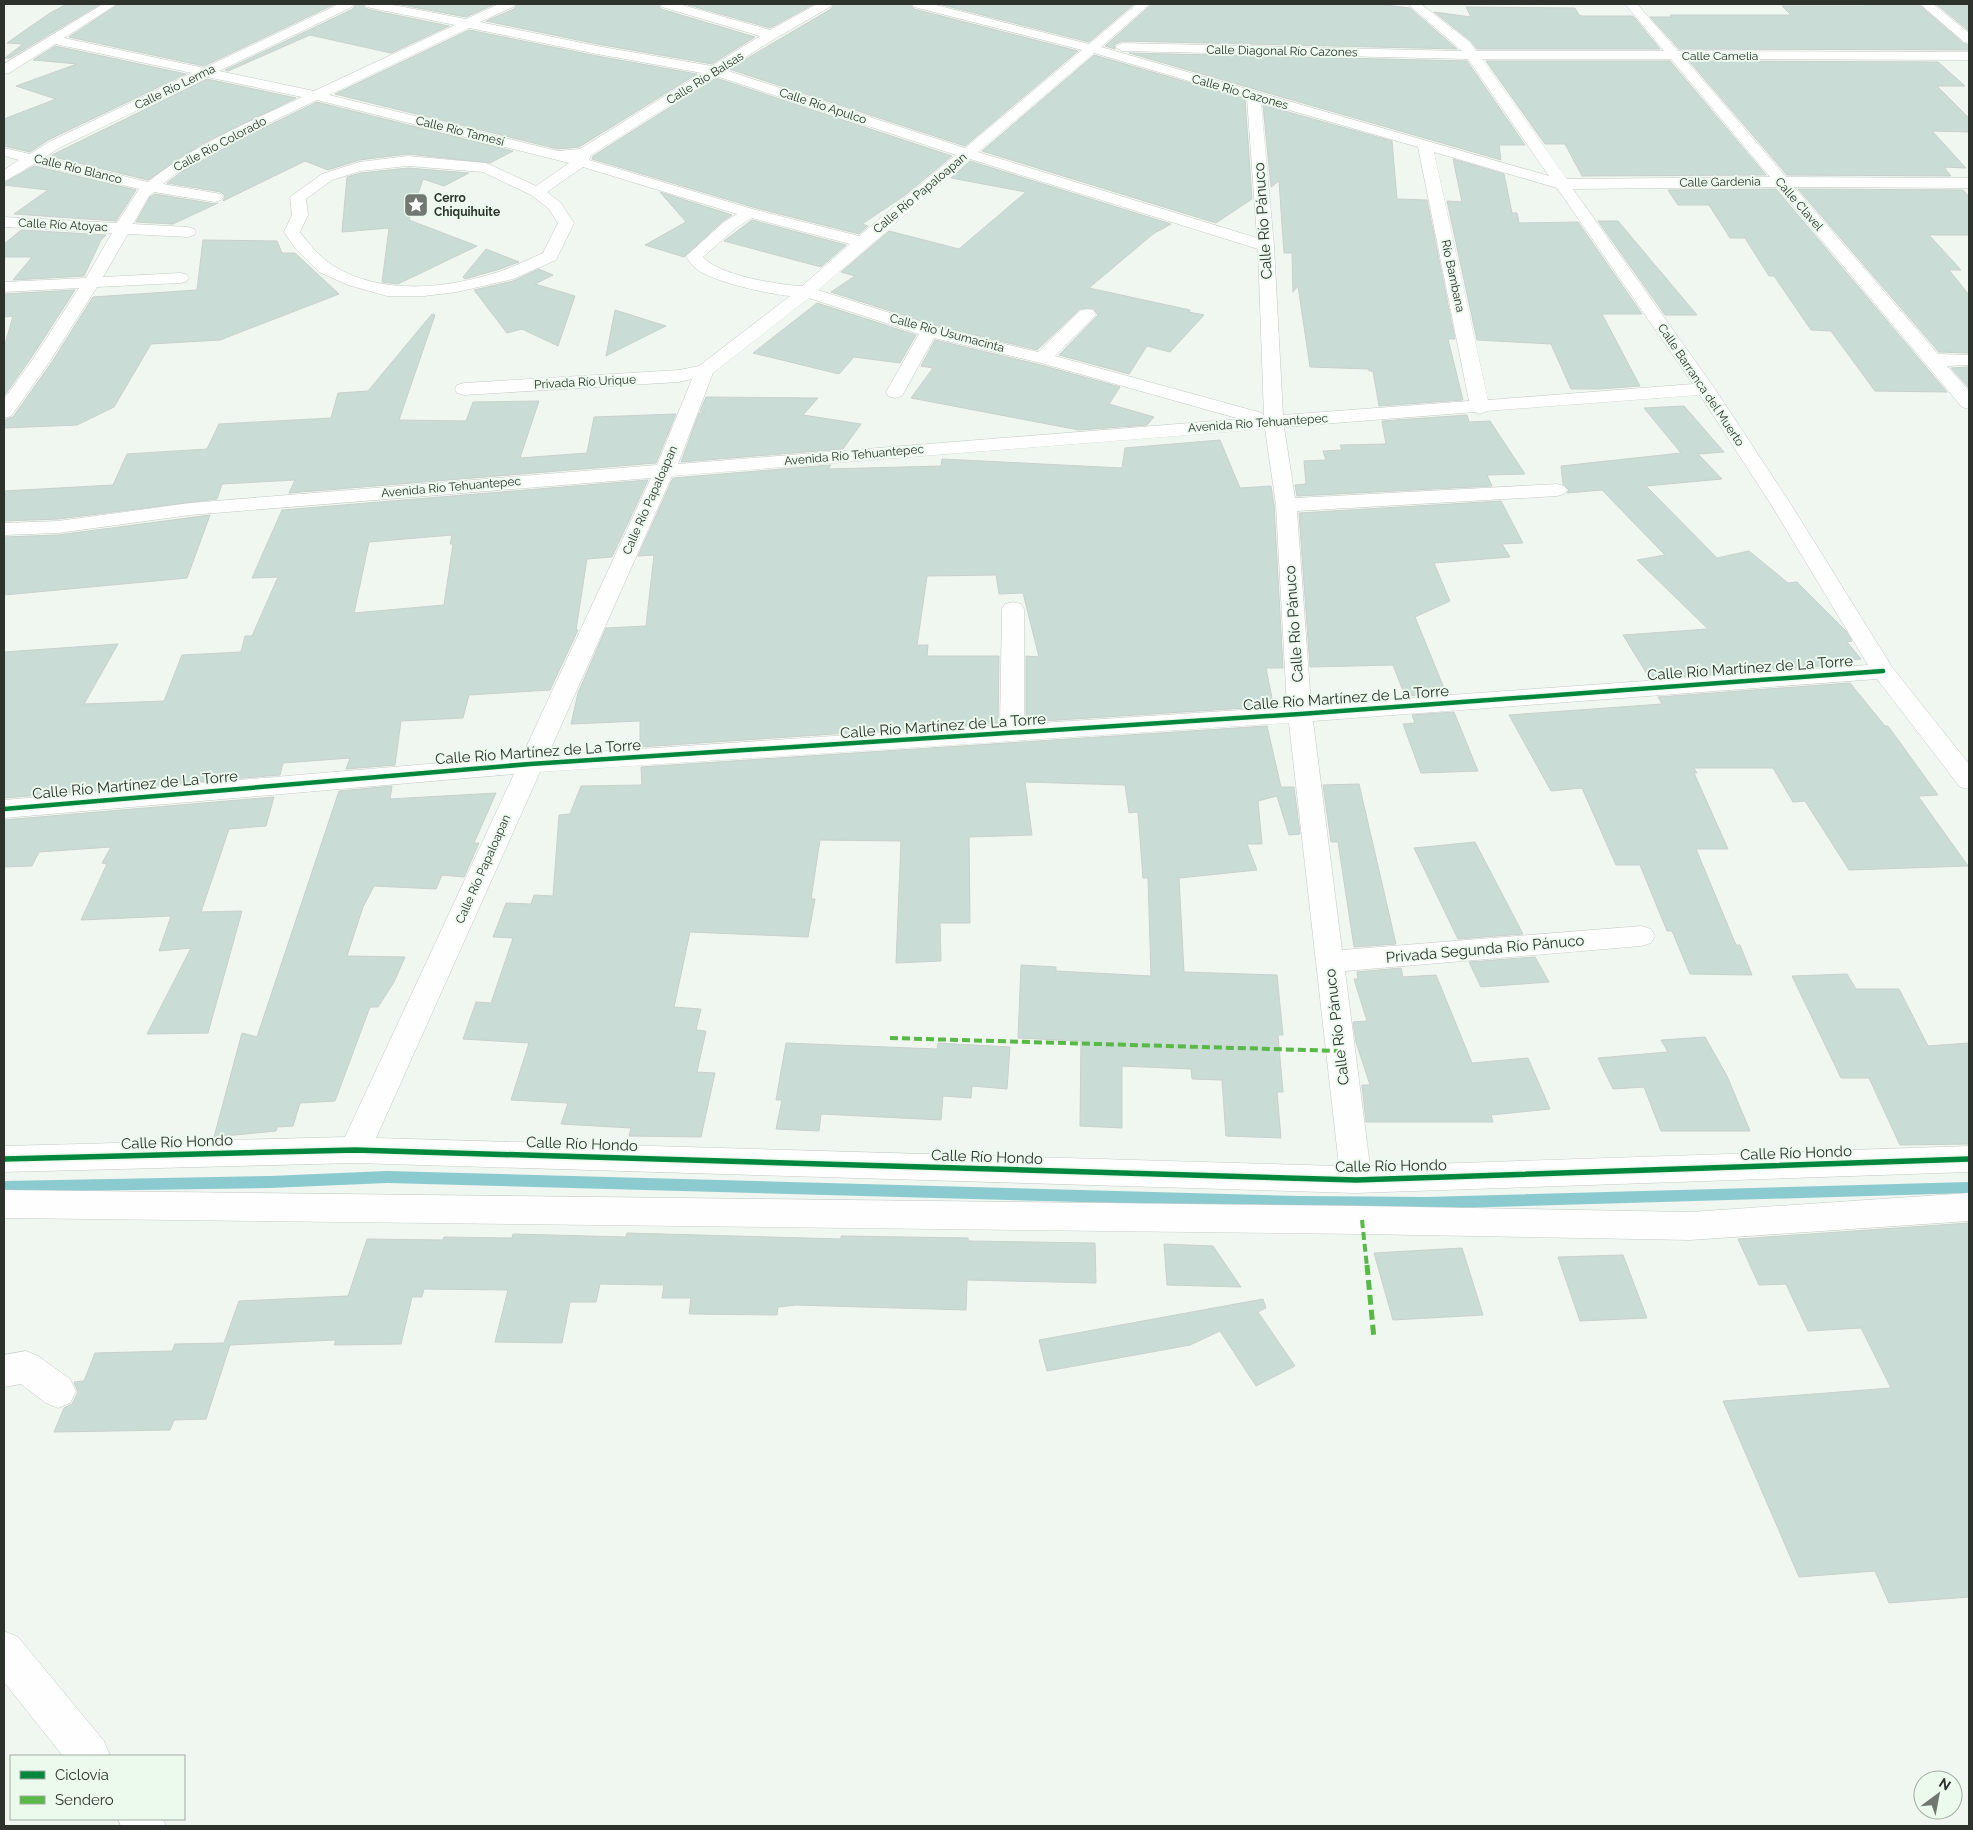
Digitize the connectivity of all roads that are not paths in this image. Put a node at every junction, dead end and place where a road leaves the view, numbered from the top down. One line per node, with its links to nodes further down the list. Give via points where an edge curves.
1 (111, 4): 15 (street)
2 (348, 4): 21 (street, Calle Río Lerma)
3 (371, 4): 12 (street, Calle Río Apulco)
4 (509, 4): 12 (street, Calle Río Colorado)
5 (666, 4): 13 (street)
6 (826, 4): 13 (street, Calle Río Balsas)
7 (918, 4): 16 (street, Calle Río Cazones)
8 (1144, 4): 16 (street, Calle Río Papaloapan)
9 (1414, 4): 17 (street, Calle Barranca del Muerto, via 1465,45)
10 (1631, 4): 18 (street, Calle Clavel)
11 (1926, 4): 14 (street)
12 (468, 24): 22 (street, Calle Río Apulco); 23 (street, Calle Río Colorado)
13 (771, 35): 22 (street, Calle Río Balsas)
14 (1969, 39)
15 (54, 40): 20 (street); 21 (street, Calle Río Tamesí)
16 (1092, 47): 17 (street, Calle Diagonal Río Cazones); 24 (street, Calle Río Cazones); 27 (street, Calle Río Papaloapan)
17 (1470, 55): 18 (street, Calle Camelia); 35 (street, Calle Barranca del Muerto)
18 (1673, 56): 19 (street, Calle Camelia); 33 (street, Calle Clavel)
19 (1969, 56)
20 (4, 70)
21 (207, 71): 23 (street, Calle Río Tamesí); 29 (street, Calle Río Lerma, via 54,145)
22 (716, 71): 27 (street, Calle Río Apulco); 30 (street, Calle Río Balsas)
23 (318, 96): 28 (street, Calle Río Tamesí); 36 (street, Calle Río Colorado, via 241,131 175,167)
24 (1254, 97): 25 (street, Calle Río Cazones); 44 (street, Calle Río Pánuco)
25 (1425, 145): 35 (street, Calle Río Cazones); 59 (street, Río Bambana)
26 (4, 152): 29 (street, Calle Río Blanco)
27 (966, 154): 43 (street, Calle Río Papaloapan); 44 (street, Calle Río Apulco)
28 (557, 155): 30 (street, Calle Río Balsas); 31 (street, Calle Río Balsas)
29 (34, 158): 32 (street, Calle Río Lerma); 36 (street, Calle Río Blanco)
30 (583, 158): 37 (street, Calle Río Balsas); 39 (street)
31 (486, 168): 37 (street); 37 (street, via 408,161 360,167 327,177 298,197 300,215 292,232 325,268 354,281 387,291 457,287 507,275 550,256 566,223 555,206)
32 (4, 176)
33 (1780, 182): 34 (street, Calle Gardenia); 35 (street, Calle Gardenia); 52 (street, Calle Clavel)
34 (1969, 183)
35 (1561, 184): 56 (street, Calle Barranca del Muerto)
36 (151, 187): 38 (street, Calle Río Blanco); 41 (street, Calle Río Colorado, via 143,192)
37 (537, 192)
38 (215, 197)
39 (750, 213): 43 (street); 48 (street, Calle Río Usumacinta, via 730,225 694,256 699,264 770,289)
40 (4, 222): 41 (street, Calle Río Atoyac)
41 (123, 229): 42 (street, Calle Río Atoyac); 46 (street, Calle Río Colorado)
42 (188, 232)
43 (862, 242): 48 (street, Calle Río Papaloapan)
44 (1266, 246): 61 (street, Calle Río Pánuco)
45 (180, 278): 46 (street)
46 (91, 283): 47 (street); 60 (street, Calle Río Colorado)
47 (4, 287)
48 (806, 292): 50 (street, Calle Río Usumacinta); 54 (street, Calle Río Papaloapan)
49 (1087, 314): 51 (street)
50 (929, 331): 51 (street, Calle Río Usumacinta); 57 (street)
51 (1042, 358): 61 (street, Calle Río Usumacinta)
52 (1932, 360): 53 (street); 58 (street, Calle Clavel)
53 (1969, 360)
54 (705, 370): 55 (street, Privada Río Urique, via 679,376); 62 (street, Calle Río Papaloapan)
55 (464, 389)
56 (1706, 389): 59 (street, Avenida Río Tehuantepec); 67 (street, Calle Barranca del Muerto)
57 (895, 392)
58 (1969, 403)
59 (1480, 408): 61 (street, Avenida Río Tehuantepec)
60 (4, 412)
61 (1274, 422): 62 (street, Avenida Río Tehuantepec); 64 (street, Calle Río Pánuco)
62 (665, 470): 65 (street, Avenida Río Tehuantepec, via 190,509 58,527); 70 (street, Calle Río Papaloapan)
63 (1557, 490): 64 (street)
64 (1286, 505): 68 (street, Calle Río Pánuco)
65 (4, 529)
66 (1013, 609): 69 (street)
67 (1883, 671): 68 (street, Calle Río Martínez de La Torre); 71 (street, Calle Barranca del Muerto)
68 (1300, 714): 69 (street, Calle Río Martínez de La Torre); 74 (street, Calle Río Pánuco)
69 (1012, 734): 70 (street, Calle Río Martínez de La Torre)
70 (530, 764): 72 (street, Calle Río Martínez de La Torre); 75 (street, Calle Río Papaloapan)
71 (1969, 781)
72 (4, 809)
73 (1641, 936): 74 (street, Privada Segunda Río Pánuco)
74 (1330, 962): 78 (street, Calle Río Pánuco)
75 (355, 1150): 76 (street, Calle Río Hondo); 78 (street, Calle Río Hondo)
76 (4, 1159)
77 (1969, 1159): 78 (street, Calle Río Hondo)
78 (1356, 1180)
79 (4, 1204): 80 (street, via 1690,1226)
80 (1969, 1207)
81 (4, 1371): 82 (street, via 26,1367)
82 (58, 1391)
83 (4, 1651): 84 (street)
84 (88, 1755)

